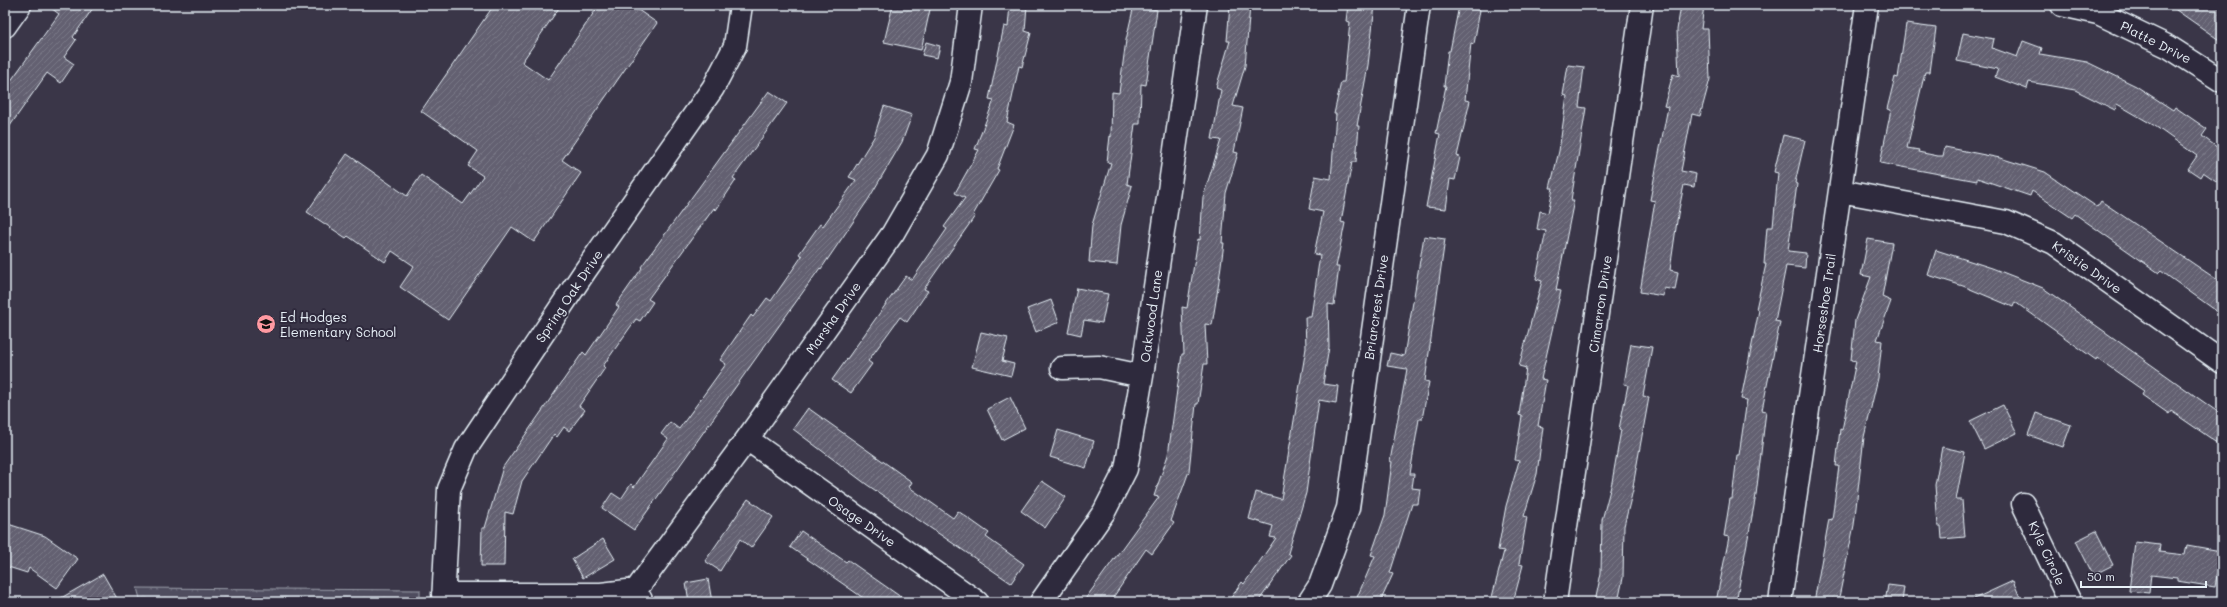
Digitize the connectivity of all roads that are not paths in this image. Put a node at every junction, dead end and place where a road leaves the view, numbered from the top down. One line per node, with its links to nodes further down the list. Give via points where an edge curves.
1 (20, 5): 9 (street)
2 (741, 5): 18 (street, Spring Oak Drive, via 735,46 713,88 590,264 466,450 449,489)
3 (972, 5): 15 (street, Marsha Drive, via 961,82 938,155 892,233)
4 (1196, 5): 14 (street, Oakwood Lane)
5 (1419, 5): 21 (street, Briarcrest Drive, via 1348,508 1320,585)
6 (1642, 5): 22 (street, Cimarron Drive)
7 (1867, 5): 11 (street, Horseshoe Trail)
8 (2062, 5): 10 (street, Platte Drive, via 2105,16 2169,47)
9 (5, 26)
10 (2222, 81)
11 (1840, 191): 12 (street, Kristie Drive, via 2006,222 2054,242); 23 (street, Horseshoe Trail)
12 (2222, 362)
13 (1062, 368): 14 (street, via 1100,367)
14 (1142, 376): 20 (street, Oakwood Lane, via 1126,469 1104,512)
15 (747, 439): 17 (street, Marsha Drive); 19 (street, Osage Drive)
16 (2023, 504): 24 (street, Kyle Circle)
17 (639, 596): 18 (street, via 601,594)
18 (443, 598)
19 (977, 602)
20 (1040, 602)
21 (1309, 602)
22 (1555, 602)
23 (1780, 602)
24 (2070, 602)

